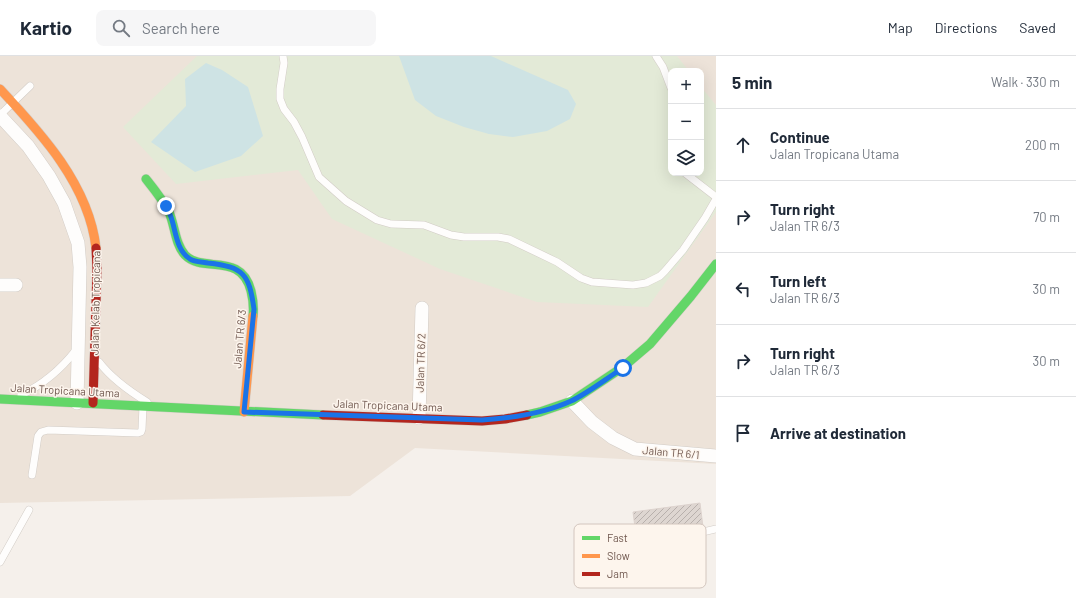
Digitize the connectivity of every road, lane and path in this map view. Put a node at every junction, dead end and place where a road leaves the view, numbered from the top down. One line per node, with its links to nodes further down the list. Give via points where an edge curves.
1 (283, 56): 10 (lane, via 280,99 302,138 319,177 346,201 377,220 391,224 424,225 464,237 509,239 557,262 580,278 592,282 633,285 646,283 665,271 683,250)
2 (656, 56): 3 (lane)
3 (668, 80)
4 (30, 86): 6 (lane)
5 (0, 89): 6 (street, Jalan Kelab Tropicana)
6 (13, 102): 7 (lane); 16 (street, Jalan Kelab Tropicana, via 66,169 78,190 92,225 97,251)
7 (0, 115): 15 (street, Jalan Kelab Tropicana, via 39,160 58,190 70,217 80,254)
8 (689, 176): 10 (lane)
9 (146, 179): 24 (street, Jalan TR 6/3, via 166,206 178,243 190,260 238,269 246,278 252,292 254,309)
10 (716, 198)
11 (716, 264): 19 (street, Jalan Tropicana Utama, via 650,344 623,368)
12 (0, 285): 13 (street)
13 (16, 285)
14 (422, 308): 25 (street, Jalan TR 6/2)
15 (78, 348): 18 (lane, via 43,381); 20 (street, Jalan Kelab Tropicana)
16 (95, 350): 21 (street, Jalan Kelab Tropicana); 23 (lane, via 99,362 118,383)
17 (0, 399): 18 (street, Jalan Tropicana Utama)
18 (12, 400): 20 (street, Jalan Tropicana Utama)
19 (572, 401): 25 (street, Jalan Tropicana Utama, via 540,412 506,419); 26 (street, Jalan TR 6/1, via 592,422 613,438 635,449)
20 (77, 403): 21 (street, Jalan Tropicana Utama)
21 (93, 403): 22 (street, Jalan Tropicana Utama)
22 (143, 406): 23 (street, Jalan Tropicana Utama); 27 (lane, via 142,429 138,433 48,430 41,432 38,436)
23 (156, 406): 24 (street, Jalan Tropicana Utama)
24 (244, 412): 25 (street, Jalan Tropicana Utama)
25 (419, 418)
26 (716, 456)
27 (32, 476)
28 (29, 510): 31 (lane)
29 (716, 529): 30 (lane)
30 (706, 532)
31 (0, 562)

